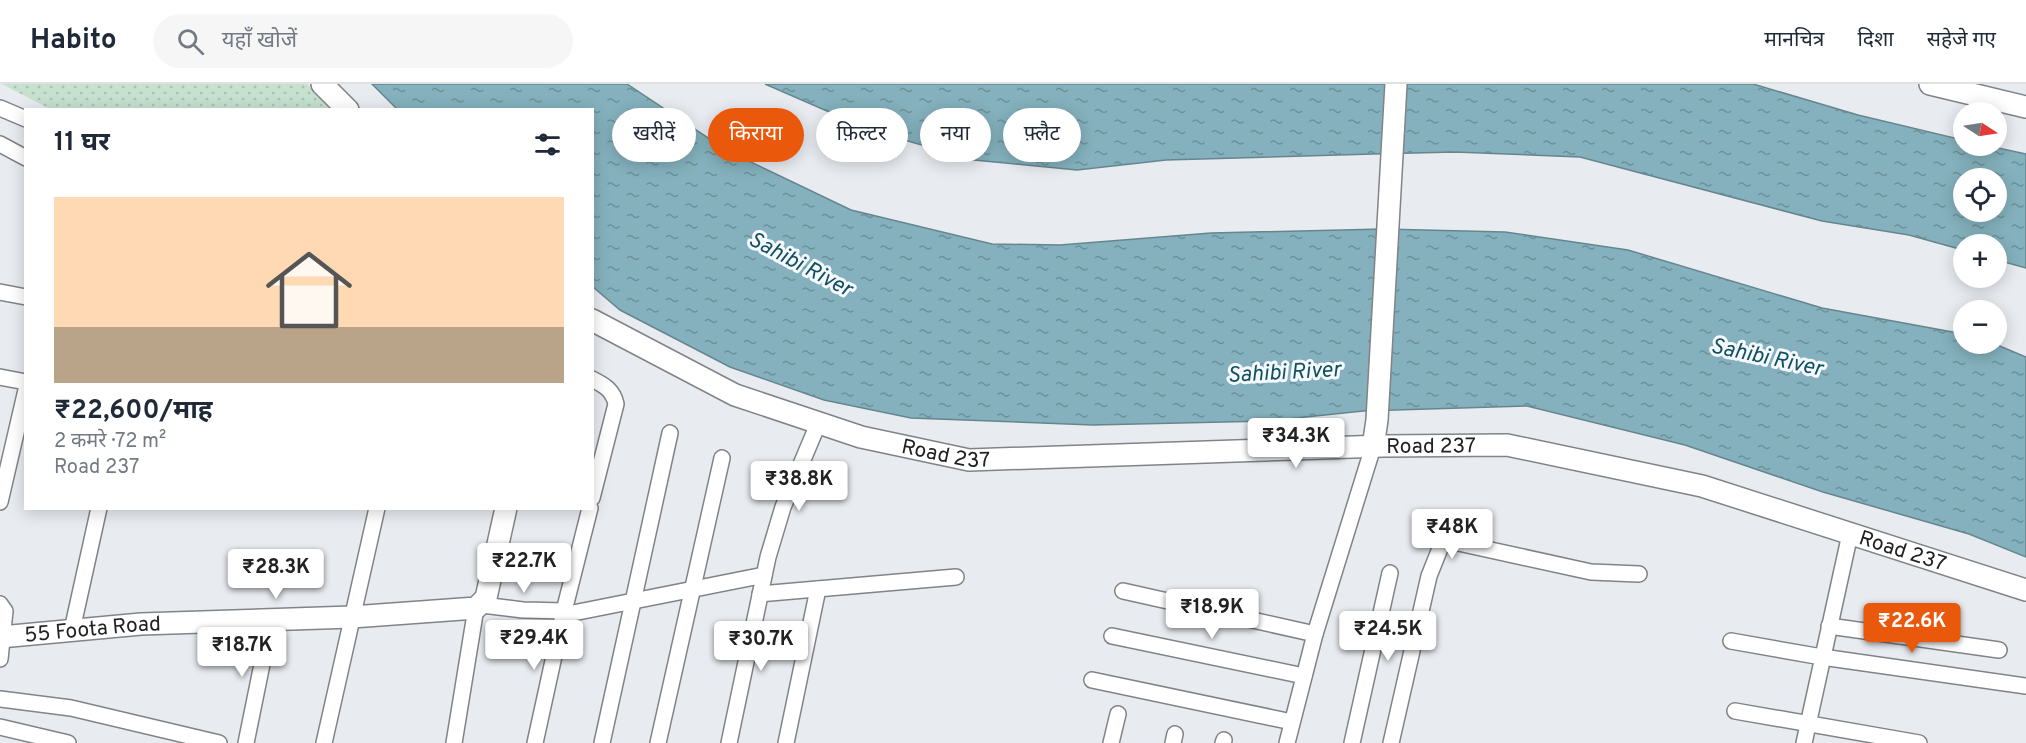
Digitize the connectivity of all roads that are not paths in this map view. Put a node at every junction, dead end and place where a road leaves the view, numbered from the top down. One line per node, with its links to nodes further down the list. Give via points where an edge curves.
1 (322, 84): 6 (street)
2 (1396, 84): 19 (street, via 1377,420)
3 (1930, 84): 4 (street)
4 (2026, 107)
5 (0, 108): 7 (street)
6 (346, 108)
7 (24, 117)
8 (0, 144): 9 (street)
9 (24, 157)
10 (0, 292): 11 (street)
11 (24, 297)
12 (594, 321): 17 (street, Road 237, via 735,395)
13 (0, 377): 15 (street)
14 (594, 380): 21 (street, via 606,386 616,404)
15 (24, 382)
16 (24, 399): 22 (street)
17 (818, 424): 19 (street, Road 237, via 969,460); 30 (street, via 783,507)
18 (670, 433): 37 (street)
19 (1372, 447): 27 (street, Road 237, via 1508,445 1702,486); 45 (street)
20 (722, 458): 32 (street)
21 (594, 490)
22 (0, 502)
23 (99, 510): 44 (street)
24 (377, 510): 41 (street)
25 (506, 510): 39 (street, via 486,598)
26 (590, 510): 40 (street)
27 (1850, 534): 34 (street, Road 237); 43 (street)
28 (1390, 573): 73 (street)
29 (1639, 574): 74 (street, via 1591,572 1455,542 1441,546 1429,576)
30 (764, 575): 32 (street); 36 (street)
31 (956, 578): 33 (street)
32 (693, 589): 37 (street); 68 (street)
33 (818, 589): 36 (street); 70 (street)
34 (2026, 590)
35 (1123, 591): 45 (street)
36 (760, 594): 69 (street)
37 (634, 601): 40 (street); 67 (street)
38 (0, 604): 46 (street, via 5,611)
39 (479, 606): 40 (street); 41 (street, 55 Foota Road); 65 (street)
40 (564, 613): 66 (street)
41 (352, 617): 42 (street, 55 Foota Road); 64 (street)
42 (271, 620): 44 (street, 55 Foota Road); 63 (street)
43 (1829, 626): 49 (street); 50 (street)
44 (72, 630): 46 (street, 55 Foota Road)
45 (1316, 634): 52 (street)
46 (1, 636): 51 (street)
47 (1112, 636): 52 (street)
48 (1731, 641): 50 (street)
49 (1999, 650)
50 (1822, 657): 54 (street); 59 (street)
51 (0, 659)
52 (1304, 676): 58 (street)
53 (1092, 680): 58 (street)
54 (2026, 686)
55 (0, 699): 62 (street, via 71,708)
56 (1735, 711): 59 (street)
57 (1118, 714): 71 (street)
58 (1292, 722): 72 (street)
59 (1807, 726): 75 (street); 76 (street)
60 (0, 727): 61 (street)
61 (68, 743)
62 (219, 743)
63 (246, 743)
64 (324, 743)
65 (454, 743)
66 (535, 743)
67 (602, 743)
68 (658, 743)
69 (729, 743)
70 (786, 743)
71 (1112, 743)
72 (1287, 743)
73 (1352, 743)
74 (1391, 743)
75 (1803, 743)
76 (1919, 743)

